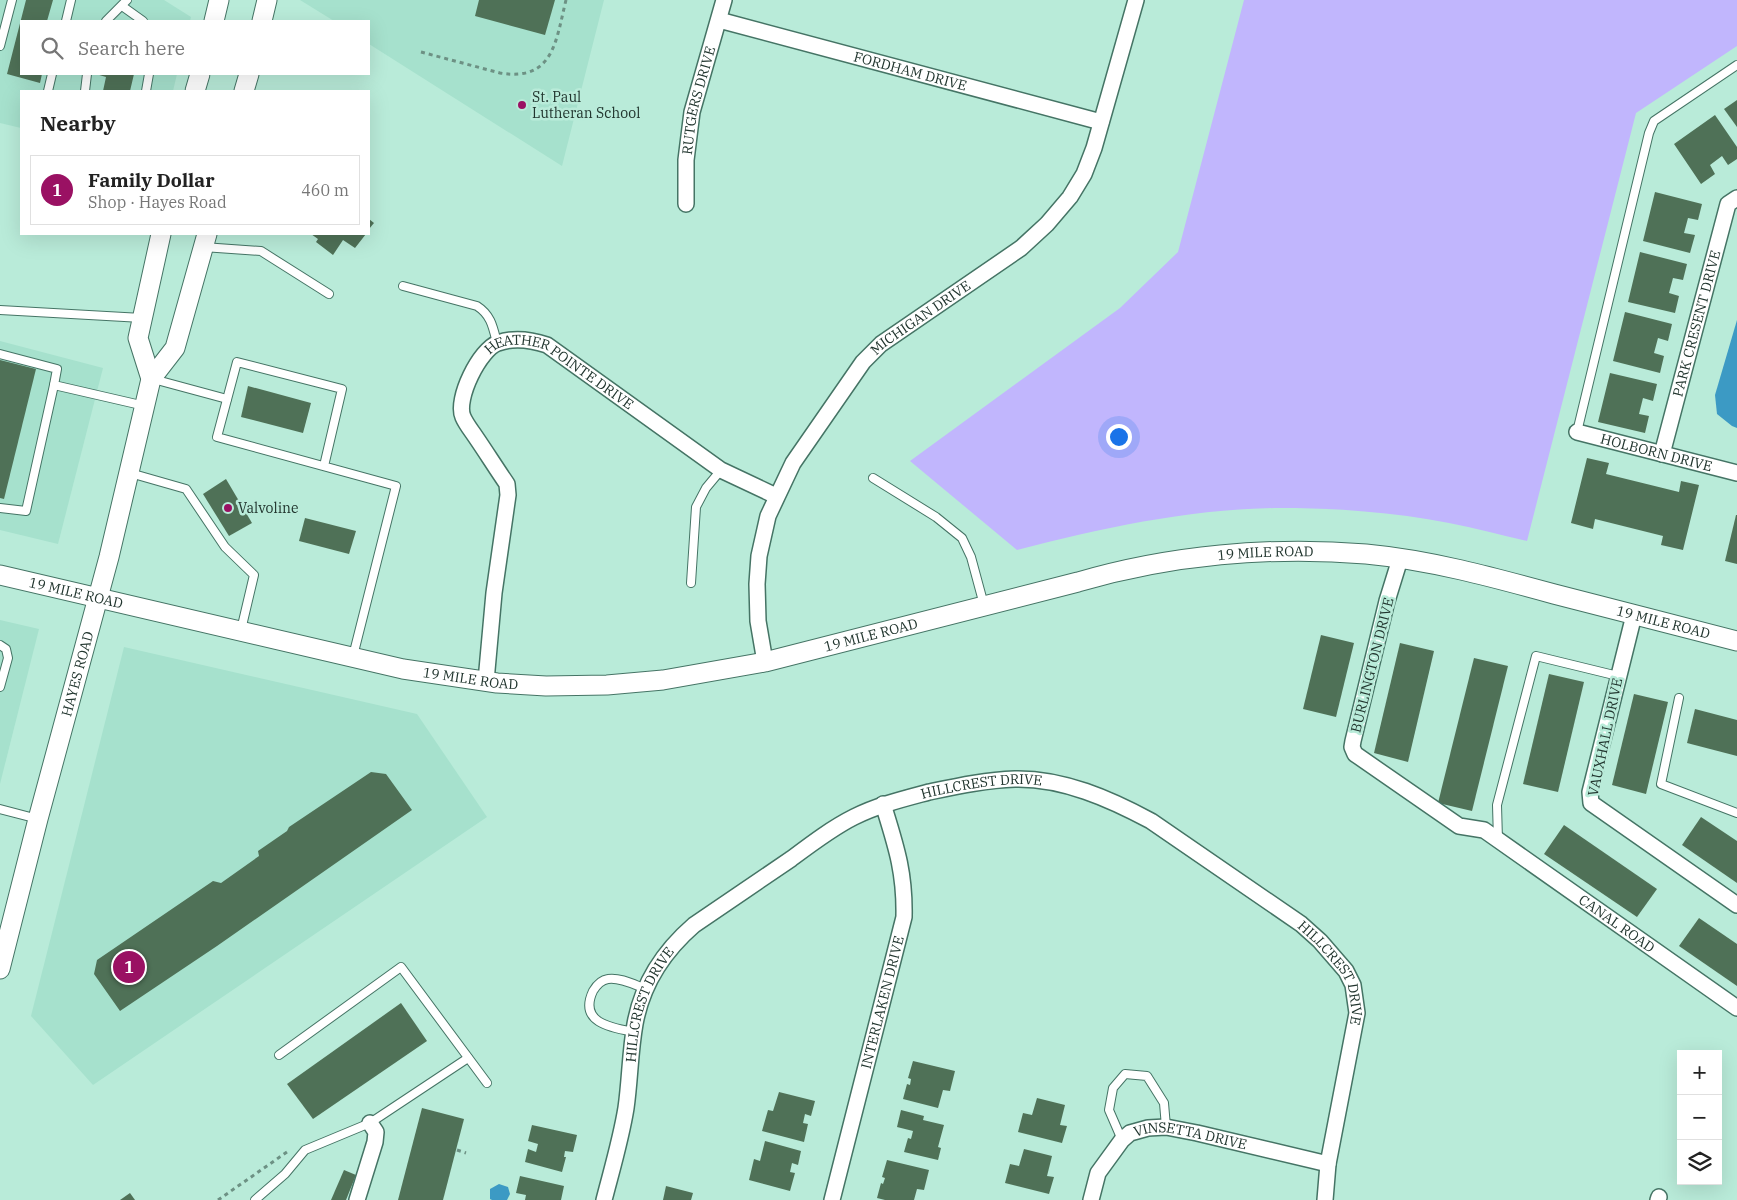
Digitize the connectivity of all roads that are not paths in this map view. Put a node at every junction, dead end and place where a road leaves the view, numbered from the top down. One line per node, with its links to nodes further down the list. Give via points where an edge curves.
1 (12, 0): 14 (lane)
2 (72, 0): 8 (lane)
3 (219, 0): 11 (street)
4 (267, 0): 12 (street)
5 (724, 0): 13 (street, RUTGERS DRIVE)
6 (1136, 0): 26 (street, MICHIGAN DRIVE)
7 (124, 3): 9 (lane); 10 (lane)
8 (66, 20)
9 (107, 20)
10 (142, 20)
11 (214, 20)
12 (262, 20)
13 (719, 20): 26 (street, FORDHAM DRIVE); 28 (street, RUTGERS DRIVE, via 692,112 686,160)
14 (0, 46)
15 (1737, 64): 41 (lane, via 1654,121)
16 (52, 75): 21 (lane)
17 (87, 75): 22 (lane)
18 (149, 75): 23 (lane)
19 (200, 75): 24 (street)
20 (249, 75): 25 (street)
21 (48, 90)
22 (85, 90)
23 (146, 90)
24 (195, 90)
25 (244, 90)
26 (1101, 122): 48 (street, MICHIGAN DRIVE, via 1084,174 1047,224 1021,248 889,339 863,362 793,463)
27 (1737, 198): 42 (street, PARK CRESENT DRIVE, via 1728,204)
28 (686, 204)
29 (161, 235): 34 (street, HAYES ROAD)
30 (205, 241): 32 (lane, via 262,251); 37 (street, HAYES ROAD, via 175,348)
31 (403, 286): 35 (lane, via 477,306 492,321)
32 (329, 294)
33 (0, 310): 34 (lane)
34 (142, 318): 37 (street, HAYES ROAD, via 138,338)
35 (497, 343): 44 (street, HEATHER POINTE DRIVE, via 518,340 547,345); 62 (street, HEATHER POINTE DRIVE, via 479,360 460,402 462,416 507,484)
36 (0, 354): 38 (lane, via 57,369)
37 (151, 379): 39 (lane); 40 (street, HAYES ROAD)
38 (54, 385): 40 (lane); 49 (lane, via 26,512)
39 (227, 400): 43 (lane, via 217,437); 43 (lane, via 237,362 342,389)
40 (146, 406): 46 (street, HAYES ROAD)
41 (1576, 432): 42 (street, HOLBORN DRIVE)
42 (1662, 454): 45 (street, HOLBORN DRIVE)
43 (324, 466): 59 (lane, via 396,486)
44 (721, 470): 48 (street, HEATHER POINTE DRIVE); 52 (lane, via 696,507)
45 (1737, 473)
46 (130, 474): 53 (street, HAYES ROAD); 56 (lane, via 186,489 225,547 254,575)
47 (873, 478): 54 (lane, via 936,517 962,538 971,557)
48 (776, 496): 60 (street, MICHIGAN DRIVE, via 768,516 757,571 758,621)
49 (0, 508)
50 (1400, 558): 54 (street, 19 MILE ROAD, via 1326,552 1215,556 1114,571); 55 (street, 19 MILE ROAD, via 1460,569); 69 (street, BURLINGTON DRIVE, via 1352,747 1359,757 1460,826 1484,830)
51 (0, 575): 53 (street, 19 MILE ROAD)
52 (691, 583)
53 (98, 598): 56 (street, 19 MILE ROAD); 68 (street, HAYES ROAD)
54 (984, 605): 60 (street, 19 MILE ROAD)
55 (1634, 614): 57 (street, 19 MILE ROAD); 61 (street, VAUXHALL DRIVE)
56 (240, 632): 59 (street, 19 MILE ROAD)
57 (1737, 640)
58 (0, 645): 63 (lane, via 6,649 8,658)
59 (352, 658): 62 (street, 19 MILE ROAD)
60 (765, 662): 62 (street, 19 MILE ROAD, via 663,680 607,685 546,686)
61 (1618, 676): 69 (lane, via 1536,656 1497,805); 70 (street, VAUXHALL DRIVE, via 1590,792 1591,803)
62 (486, 681)
63 (0, 687)
64 (1679, 698): 67 (lane, via 1661,784)
65 (883, 804): 72 (street, HILLCREST DRIVE, via 853,817 694,925 666,955); 81 (street, HILLCREST DRIVE, via 965,784 1016,779 1082,790 1151,821 1301,924 1346,971 1355,994 1357,1013 1351,1052); 85 (street, INTERLAKEN DRIVE, via 902,870 904,917)
66 (0, 809): 68 (lane)
67 (1737, 813)
68 (38, 819): 71 (street, HAYES ROAD)
69 (1498, 840): 73 (street, CANAL ROAD)
70 (1737, 905)
71 (0, 968)
72 (646, 988): 74 (street, HILLCREST DRIVE); 74 (lane, via 608,979 598,985 590,1000 590,1013 595,1019 612,1028)
73 (1737, 1008)
74 (634, 1032): 84 (street, HILLCREST DRIVE, via 626,1107)
75 (279, 1055): 76 (lane, via 401,966)
76 (468, 1058): 77 (lane); 78 (lane)
77 (487, 1083)
78 (370, 1123): 82 (lane, via 305,1150 285,1174); 83 (street, via 376,1132 375,1142)
79 (1166, 1127): 80 (street, VINSETTA DRIVE, via 1130,1133); 80 (lane, via 1164,1103 1147,1076 1125,1074 1113,1088 1109,1110); 81 (street, VINSETTA DRIVE)
80 (1122, 1140): 86 (street, VINSETTA DRIVE, via 1098,1173)
81 (1328, 1164): 87 (street, HILLCREST DRIVE)
82 (255, 1200)
83 (357, 1200)
84 (604, 1200)
85 (832, 1200)
86 (1092, 1200)
87 (1325, 1200)

